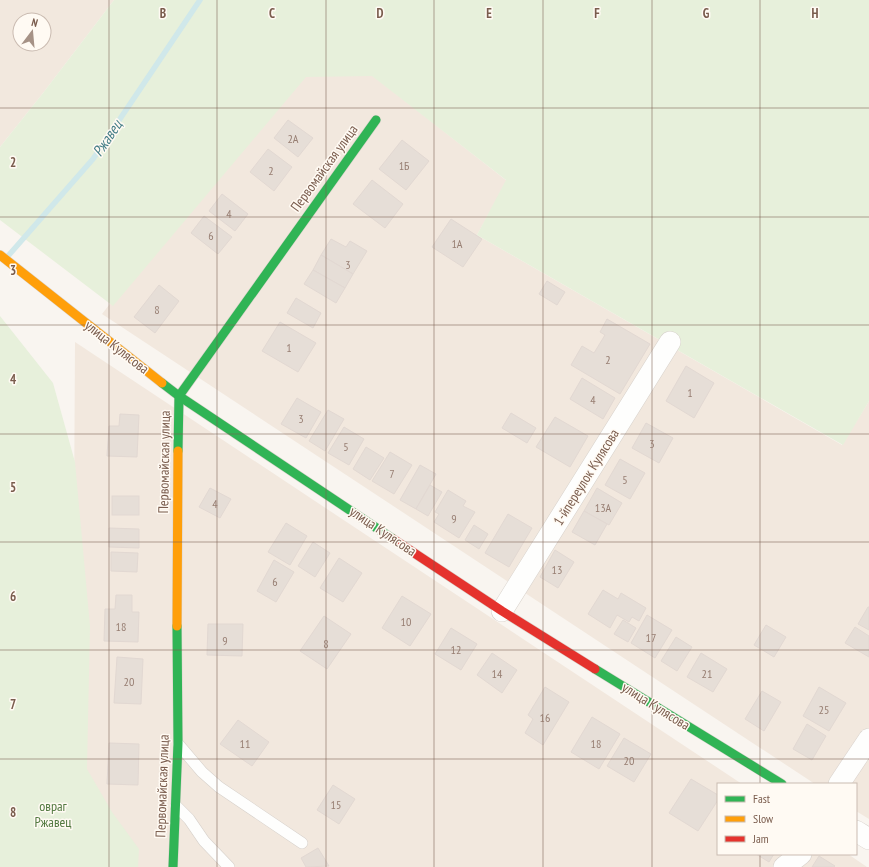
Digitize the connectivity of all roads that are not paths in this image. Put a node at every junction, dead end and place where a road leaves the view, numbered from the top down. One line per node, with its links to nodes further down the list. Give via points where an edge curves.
1 (376, 120): 4 (street, Первомайская улица)
2 (0, 255): 4 (street, улица Кулясова)
3 (670, 342): 5 (street, 1-йпереулок Кулясова)
4 (179, 396): 5 (street, улица Кулясова); 7 (street, Первомайская улица, via 176,568)
5 (502, 611): 8 (street, улица Кулясова)
6 (869, 739): 9 (street)
7 (178, 743): 10 (street, Первомайская улица); 13 (lane, via 202,772 219,787)
8 (780, 783)
9 (839, 783)
10 (175, 806): 15 (street, Первомайская улица); 16 (lane, via 189,819 204,842)
11 (857, 832): 12 (street)
12 (869, 839)
13 (302, 843)
14 (800, 855): 17 (street)
15 (173, 867)
16 (229, 867)
17 (784, 867)

